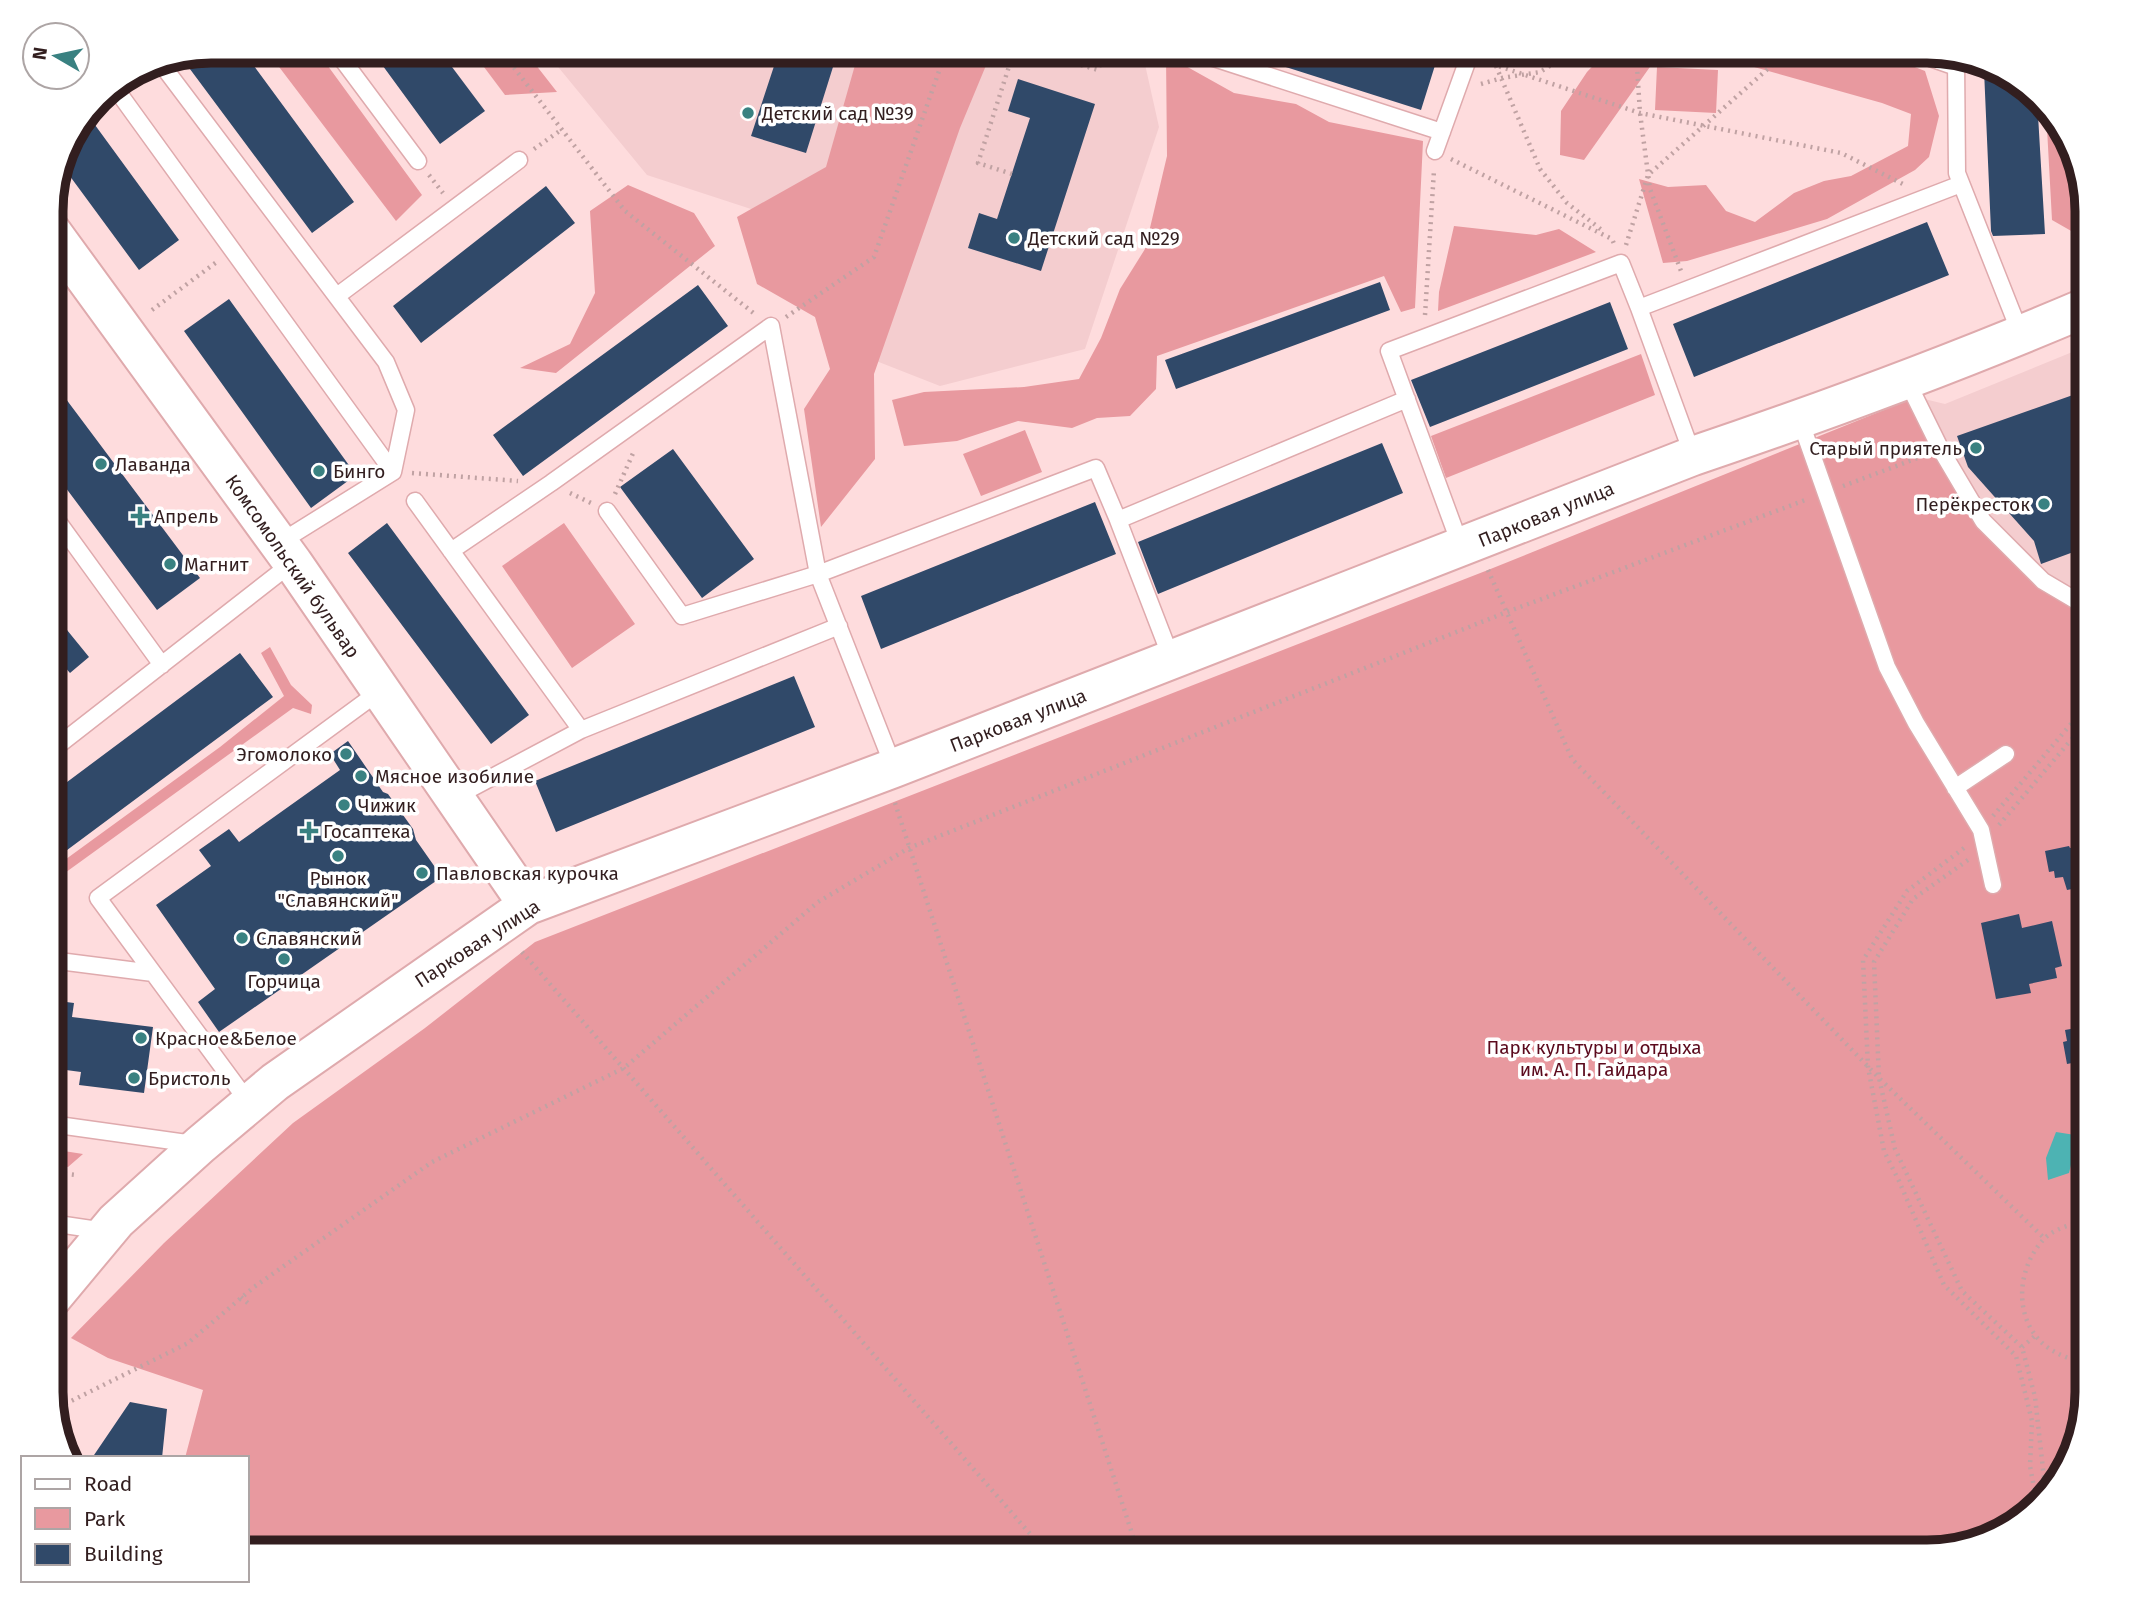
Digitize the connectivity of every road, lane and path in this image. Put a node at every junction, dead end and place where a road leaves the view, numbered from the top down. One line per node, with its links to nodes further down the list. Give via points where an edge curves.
1 (345, 63): 26 (lane)
2 (510, 63): 22 (path)
3 (942, 63): 41 (path, via 874,257)
4 (1010, 63): 27 (path, via 978,163)
5 (1074, 63): 6 (path, via 1098,70)
6 (1101, 63)
7 (1229, 63): 23 (lane)
8 (1467, 63): 18 (lane)
9 (1490, 63): 13 (path)
10 (1555, 63): 16 (path)
11 (1637, 63): 20 (path)
12 (1774, 63): 21 (path)
13 (1495, 65): 16 (path); 17 (path)
14 (1956, 66): 29 (lane, via 1957,173)
15 (166, 70): 37 (lane)
16 (1524, 75): 17 (path); 20 (path)
17 (1502, 78): 18 (path); 32 (path, via 1540,169 1567,203)
18 (1456, 91): 23 (lane)
19 (120, 95): 33 (lane)
20 (1640, 113): 21 (path); 28 (path)
21 (1703, 126): 28 (path); 30 (path, via 1841,153)
22 (561, 129): 25 (path); 41 (path, via 625,211)
23 (1442, 132): 24 (lane)
24 (1435, 151): 32 (path); 43 (path)
25 (519, 160): 31 (lane)
26 (418, 161): 31 (path)
27 (1012, 174)
28 (1648, 175): 34 (path); 36 (path)
29 (1961, 184): 30 (lane); 42 (lane)
30 (1929, 196): 36 (lane)
31 (454, 208): 37 (lane)
32 (1612, 239): 34 (path)
33 (233, 250): 39 (path); 50 (lane)
34 (1621, 263): 38 (lane); 43 (lane)
35 (64, 275): 58 (street, Комсомольский бульвар)
36 (1688, 289): 38 (lane)
37 (337, 296): 50 (lane, via 386,362 406,410)
38 (1639, 308): 49 (lane)
39 (152, 310)
40 (2075, 312): 42 (street, Парковая улица)
41 (771, 326): 46 (lane); 60 (lane)
42 (2021, 335): 44 (street, Парковая улица)
43 (1423, 338): 45 (lane, via 1389,352)
44 (1906, 379): 47 (street, Парковая улица); 48 (lane)
45 (1407, 400): 55 (lane); 59 (lane)
46 (653, 410): 51 (lane); 54 (path)
47 (1800, 419): 49 (street, Парковая улица); 52 (lane)
48 (1941, 450): 52 (path); 61 (lane, via 1983,521 2043,581)
49 (1693, 456): 59 (street, Парковая улица)
50 (393, 472): 51 (path); 58 (lane)
51 (551, 483): 54 (path); 57 (lane)
52 (1825, 493): 62 (path); 73 (lane, via 1887,667)
53 (415, 501): 57 (lane)
54 (607, 511): 60 (lane, via 682,616)
55 (1118, 520): 60 (lane, via 1096,468); 64 (lane)
56 (63, 529): 65 (lane)
57 (451, 551): 68 (lane)
58 (286, 553): 65 (lane); 66 (street, Комсомольский бульвар)
59 (1475, 559): 62 (path); 64 (street, Парковая улица)
60 (818, 574): 63 (lane)
61 (2075, 600)
62 (1507, 612): 76 (path); 82 (path, via 1572,759)
63 (839, 626): 68 (lane); 72 (lane)
64 (1172, 660): 72 (street, Парковая улица)
65 (162, 665): 70 (lane)
66 (380, 691): 74 (street, Комсомольский бульвар); 81 (lane, via 98,898)
67 (2075, 720): 75 (path)
68 (581, 730): 74 (lane)
69 (2075, 734): 75 (path)
70 (63, 742)
71 (2006, 754): 73 (lane)
72 (894, 785): 76 (path); 78 (street, Парковая улица)
73 (1955, 788): 75 (lane)
74 (453, 798): 78 (street, Комсомольский бульвар)
75 (1982, 837): 77 (lane); 82 (path, via 1907,891 1863,960); 84 (path, via 1972,858 1913,899 1874,962)
76 (909, 848): 83 (path, via 818,902); 104 (path)
77 (1993, 885)
78 (528, 905): 85 (street, Парковая улица)
79 (522, 952): 83 (path)
80 (63, 962): 81 (lane)
81 (153, 973): 85 (lane)
82 (1868, 1067): 84 (path); 102 (path, via 1884,1151 1944,1285 2016,1356 2032,1421 2030,1466)
83 (624, 1068): 95 (path, via 432,1162); 103 (path)
84 (1879, 1078): 93 (path); 98 (path, via 1895,1149 1962,1291)
85 (249, 1103): 87 (street, Парковая улица)
86 (63, 1126): 87 (lane)
87 (200, 1145): 92 (street, Парковая улица)
88 (63, 1173): 89 (path)
89 (76, 1175)
90 (63, 1225): 92 (lane)
91 (2075, 1225): 93 (path)
92 (107, 1231): 94 (street, Парковая улица)
93 (2044, 1238): 97 (path, via 2029,1260 2022,1282 2022,1306)
94 (63, 1284)
95 (241, 1297): 96 (path); 100 (path, via 188,1343)
96 (251, 1306)
97 (2036, 1335): 98 (path); 99 (path, via 2045,1346)
98 (2022, 1347): 101 (path, via 2035,1397)
99 (2075, 1360)
100 (63, 1405)
101 (2044, 1481)
102 (2035, 1493)
103 (1036, 1540)
104 (1134, 1540)

